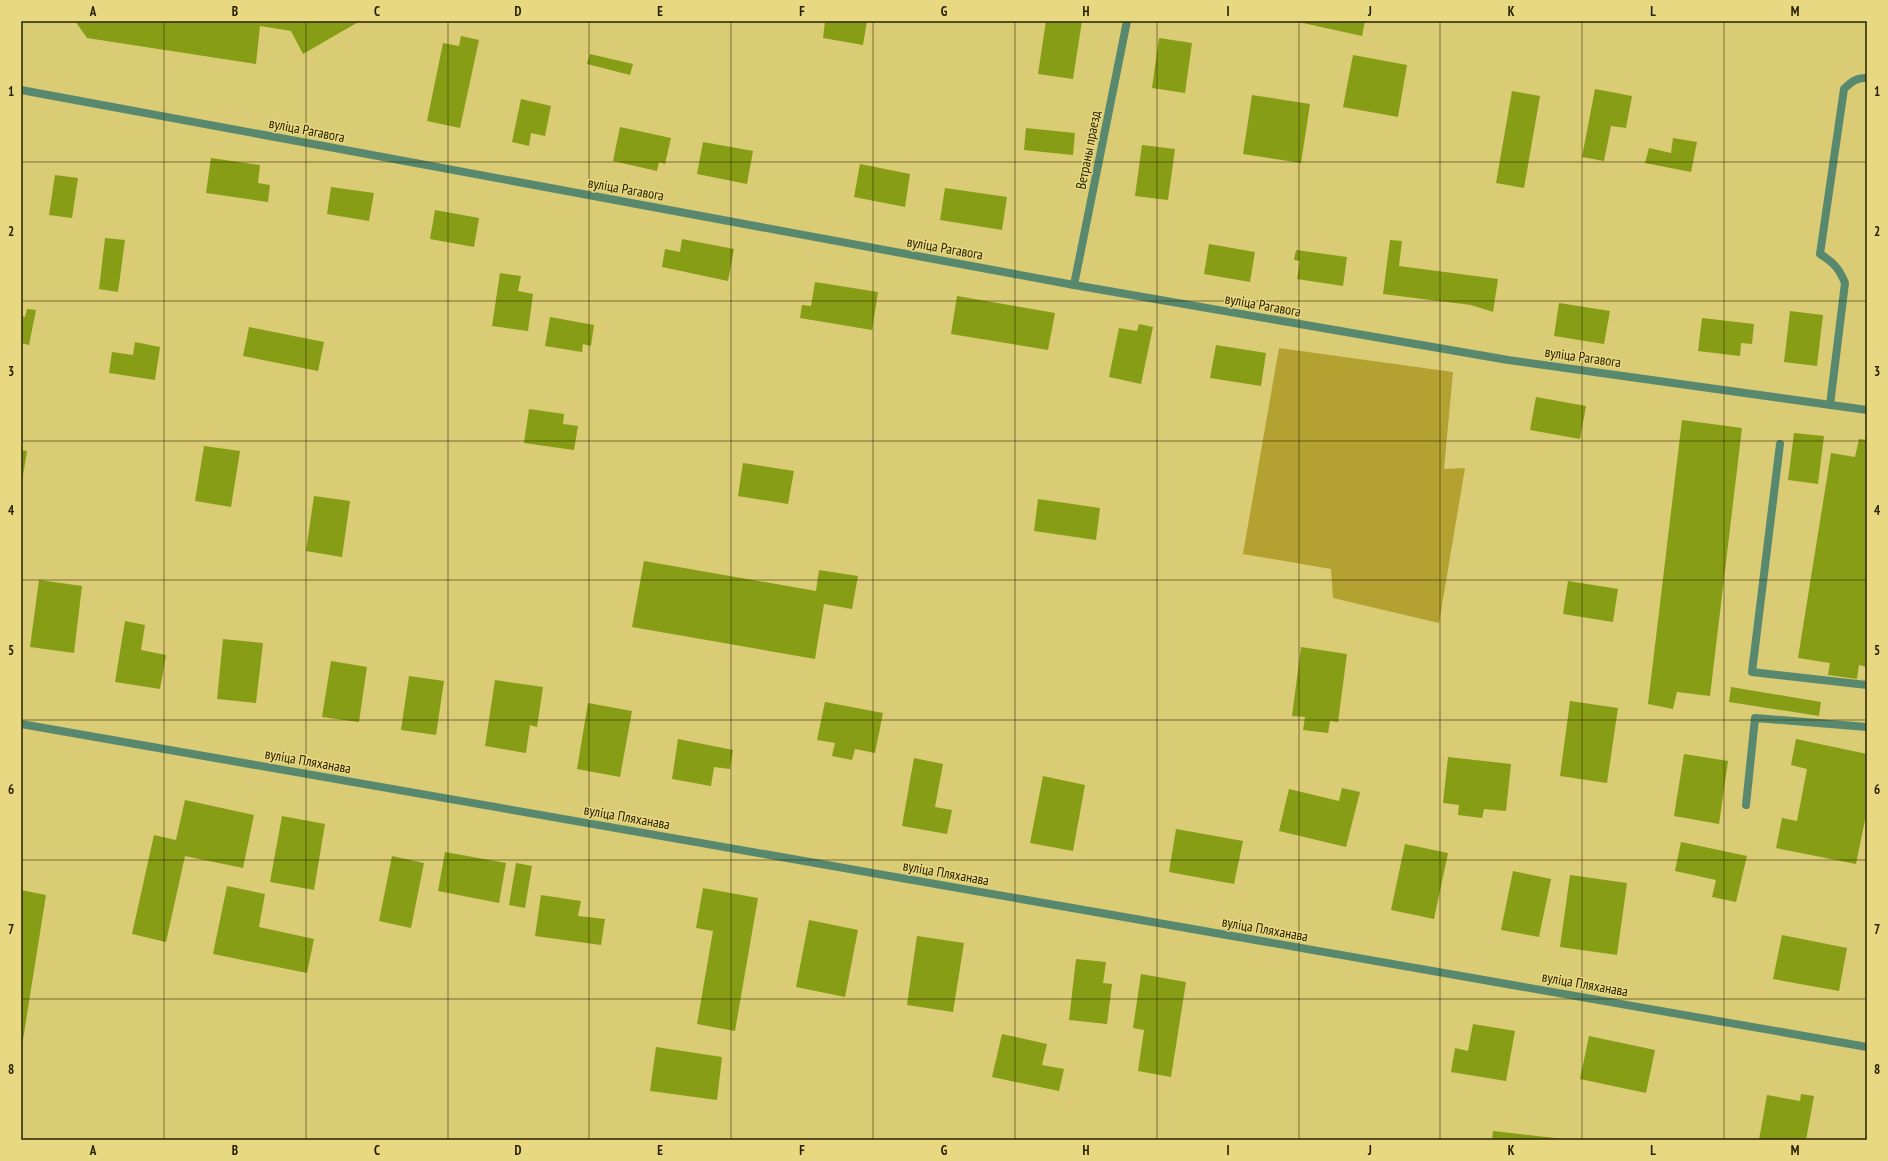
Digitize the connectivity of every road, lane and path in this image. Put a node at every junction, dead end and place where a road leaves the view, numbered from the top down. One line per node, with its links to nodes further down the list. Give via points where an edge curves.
1 (1127, 21): 4 (street, Ветраны праезд)
2 (1867, 78): 5 (street, via 1852,81 1844,89 1820,254 1833,261 1845,283)
3 (21, 90): 4 (street, вуліца Рагавога)
4 (1074, 285): 5 (street, вуліца Рагавога, via 1508,360)
5 (1830, 405): 6 (street, вуліца Рагавога)
6 (1867, 410)
7 (1780, 444): 8 (street, via 1752,672)
8 (1867, 685)
9 (21, 724): 12 (street, вуліца Пляханава)
10 (1867, 727): 11 (street, via 1755,718)
11 (1746, 805)
12 (1867, 1047)

